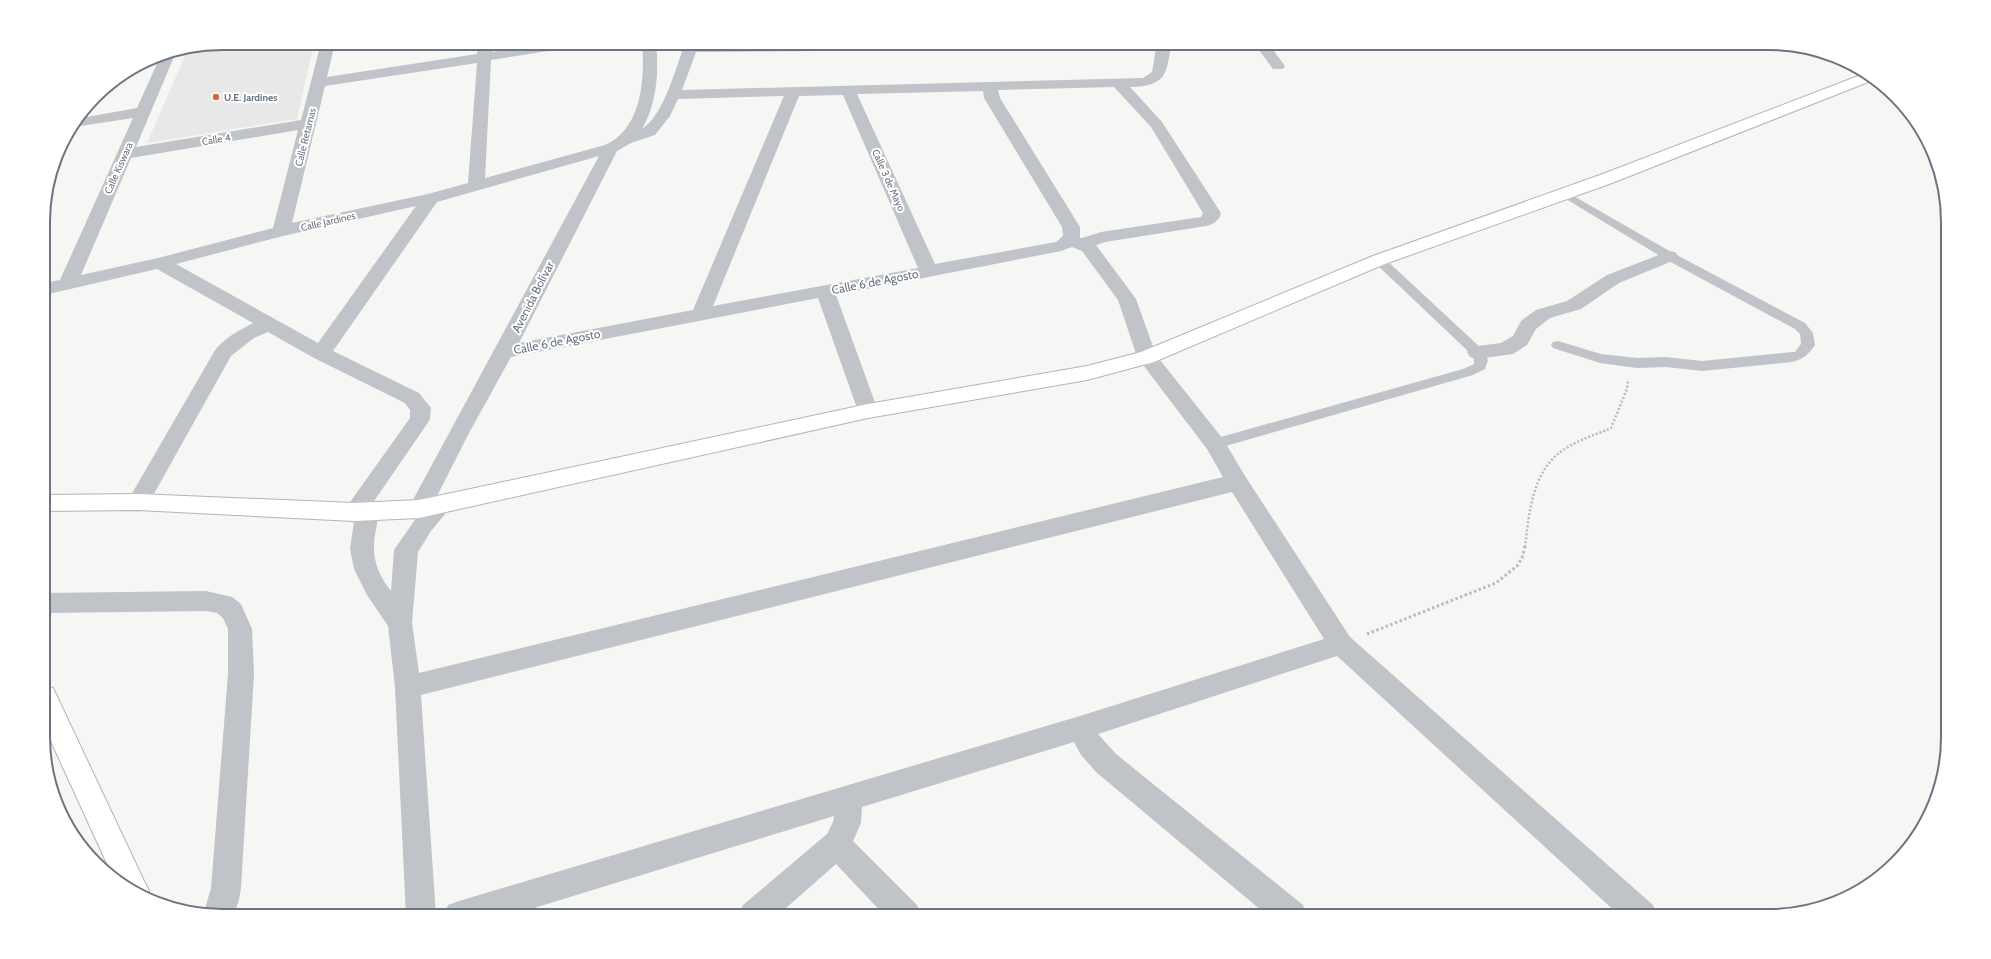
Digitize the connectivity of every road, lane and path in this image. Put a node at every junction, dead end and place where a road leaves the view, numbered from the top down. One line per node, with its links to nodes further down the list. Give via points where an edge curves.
1 (326, 50): 10 (street, Calle Retamas)
2 (484, 50): 10 (street); 21 (street)
3 (650, 50): 19 (street, Avenida Bolívar, via 650,84 638,124)
4 (690, 50): 15 (street, Calle Jardines)
5 (1163, 50): 11 (street, via 1158,77 1149,81)
6 (1266, 50): 8 (street)
7 (166, 59): 16 (street, Calle Kiswara)
8 (1278, 66)
9 (1864, 79): 22 (street)
10 (318, 83): 18 (street, Calle Retamas)
11 (1118, 83): 12 (street); 25 (street, Calle 6 de Agosto, via 1157,125 1212,213 1211,217 1206,221)
12 (990, 87): 13 (street); 25 (street, via 992,98 1071,227)
13 (848, 90): 14 (street); 29 (street, Calle 3 de Mayo)
14 (793, 92): 15 (street); 33 (street)
15 (673, 95): 19 (street, Calle Jardines, via 658,123 650,131)
16 (143, 112): 17 (street); 20 (street, Calle Kiswara)
17 (82, 122)
18 (308, 124): 20 (street, Calle 4); 24 (street, Calle Retamas)
19 (618, 144): 21 (street, Calle Jardines); 36 (street, Avenida Bolívar)
20 (124, 154): 30 (street, Calle Kiswara)
21 (476, 184): 23 (street, Calle Jardines)
22 (1565, 194): 26 (lane); 27 (street)
23 (431, 198): 24 (street, Calle Jardines); 38 (street)
24 (281, 231): 28 (street, Calle Jardines)
25 (1077, 242): 29 (street, Calle 6 de Agosto); 39 (street, via 1091,250 1127,299)
26 (1669, 256): 37 (street, via 1613,279 1574,305 1542,314 1528,326 1520,340 1506,349); 40 (lane, via 1800,326 1806,333 1808,345 1800,355 1782,359 1702,366 1666,362)
27 (1379, 260): 37 (lane); 39 (street)
28 (160, 263): 30 (street, Calle Jardines); 34 (street)
29 (929, 271): 32 (street, Calle 6 de Agosto)
30 (68, 283): 31 (street, Calle Jardines)
31 (50, 288)
32 (825, 291): 33 (street, Calle 6 de Agosto); 41 (street)
33 (700, 315): 36 (street, Calle 6 de Agosto)
34 (268, 324): 38 (street); 44 (street, via 247,334 224,352)
35 (1558, 345): 40 (lane)
36 (504, 352): 47 (street, Avenida Bolívar)
37 (1476, 352): 42 (lane, via 1481,360 1480,366 1475,370)
38 (321, 353): 48 (street, via 412,398 421,408 420,419)
39 (1147, 357): 41 (street, via 1087,372); 42 (street)
40 (1621, 362): 51 (path, via 1628,378 1627,389 1611,428 1560,452 1547,466 1530,510 1526,547 1522,559 1514,569 1496,583)
41 (868, 411): 45 (street)
42 (1215, 444): 43 (street)
43 (1236, 482): 51 (street); 52 (street)
44 (138, 502): 46 (street); 48 (street)
45 (444, 502): 47 (street); 50 (street, via 423,525 406,550)
46 (50, 503)
47 (419, 509): 48 (street)
48 (361, 511): 50 (street, via 362,550 366,569 375,588)
49 (50, 603): 58 (street, via 206,601 222,604 232,611 240,629 241,674 226,888)
50 (400, 623): 52 (street)
51 (1341, 644): 54 (street); 64 (street)
52 (408, 687): 59 (street)
53 (50, 709): 57 (street)
54 (1080, 728): 55 (street); 63 (street, via 1090,746 1106,763)
55 (849, 799): 56 (street, via 847,823); 60 (street)
56 (837, 844): 61 (street); 62 (street)
57 (130, 882)
58 (220, 909)
59 (421, 909)
60 (482, 909)
61 (762, 909)
62 (899, 909)
63 (1283, 909)
64 (1634, 909)

